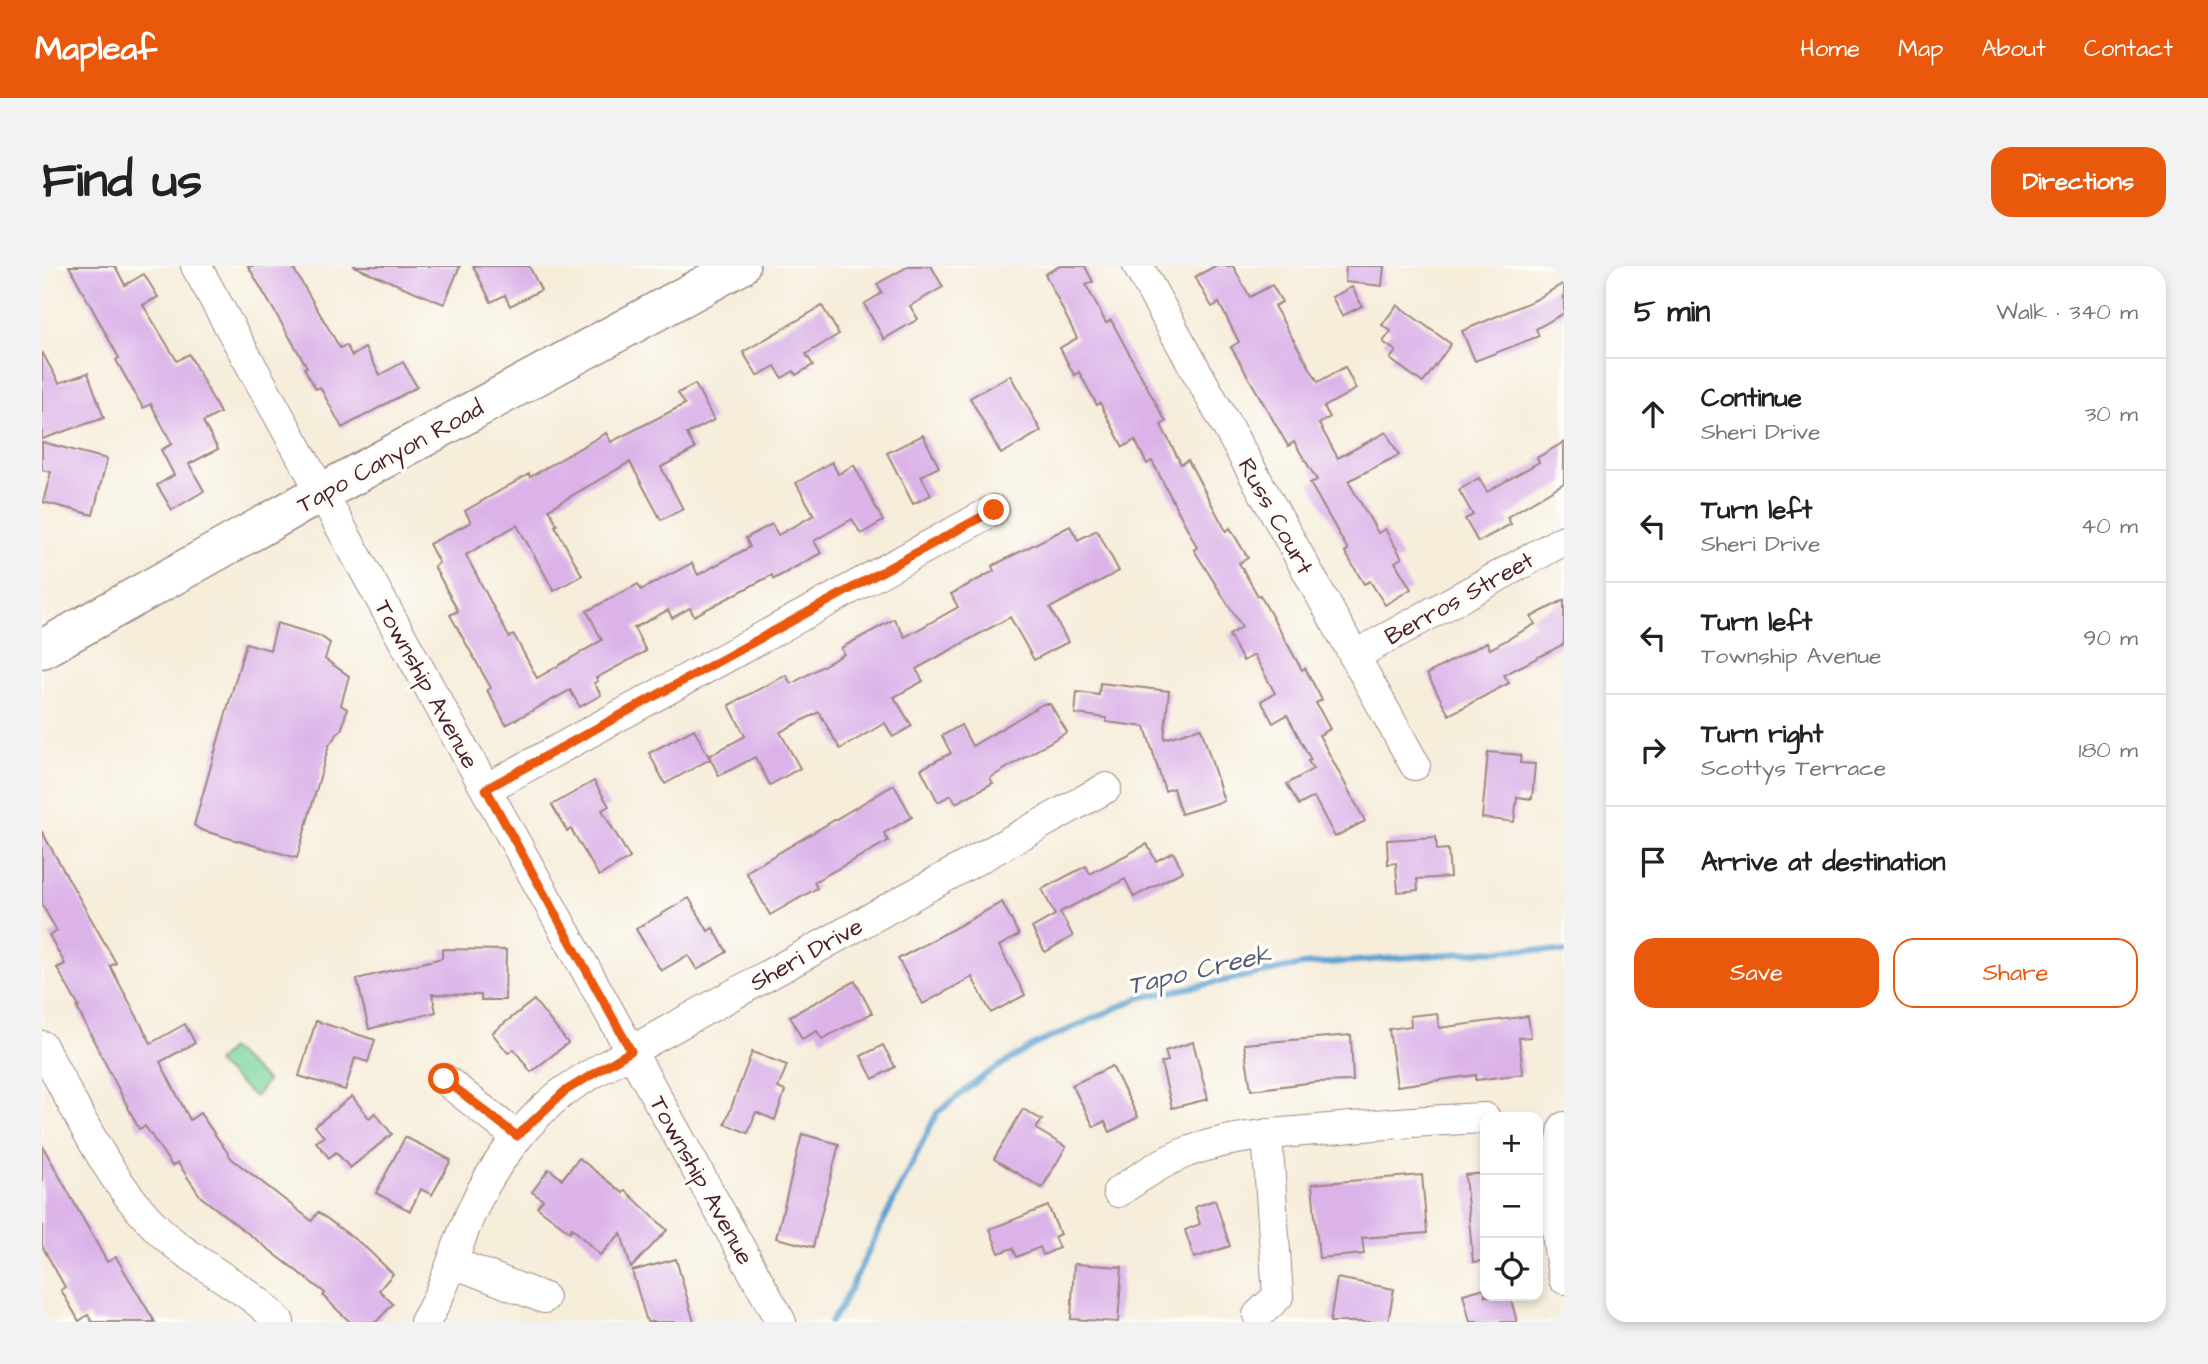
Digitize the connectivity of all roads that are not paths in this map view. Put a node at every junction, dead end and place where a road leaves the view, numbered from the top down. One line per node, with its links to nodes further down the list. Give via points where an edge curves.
1 (196, 266): 4 (street, Township Avenue)
2 (740, 266): 4 (main road, Tapo Canyon Road)
3 (1138, 266): 8 (street, Russ Court)
4 (321, 493): 7 (main road, Tapo Canyon Road); 11 (street, Township Avenue)
5 (994, 510): 11 (street)
6 (1564, 540): 8 (street, Berros Street)
7 (42, 649)
8 (1354, 656): 9 (street, Russ Court)
9 (1415, 765)
10 (1106, 788): 13 (street, Sheri Drive)
11 (486, 789): 13 (street, Township Avenue)
12 (42, 1046): 25 (street, via 127,1194 176,1245 242,1289)
13 (631, 1051): 19 (street, Sheri Drive, via 565,1091); 27 (street, Township Avenue)
14 (444, 1079): 19 (street)
15 (1480, 1118): 18 (street)
16 (1543, 1123): 17 (street)
17 (1564, 1126): 22 (street, via 1555,1205)
18 (1267, 1134): 20 (street, via 1186,1153); 24 (street, via 1278,1296)
19 (517, 1136): 21 (street, Sheri Drive, via 482,1189)
20 (1118, 1192)
21 (454, 1263): 23 (street); 26 (street, Sheri Drive)
22 (1564, 1279)
23 (544, 1298)
24 (1258, 1315)
25 (279, 1322)
26 (425, 1322)
27 (781, 1322)

